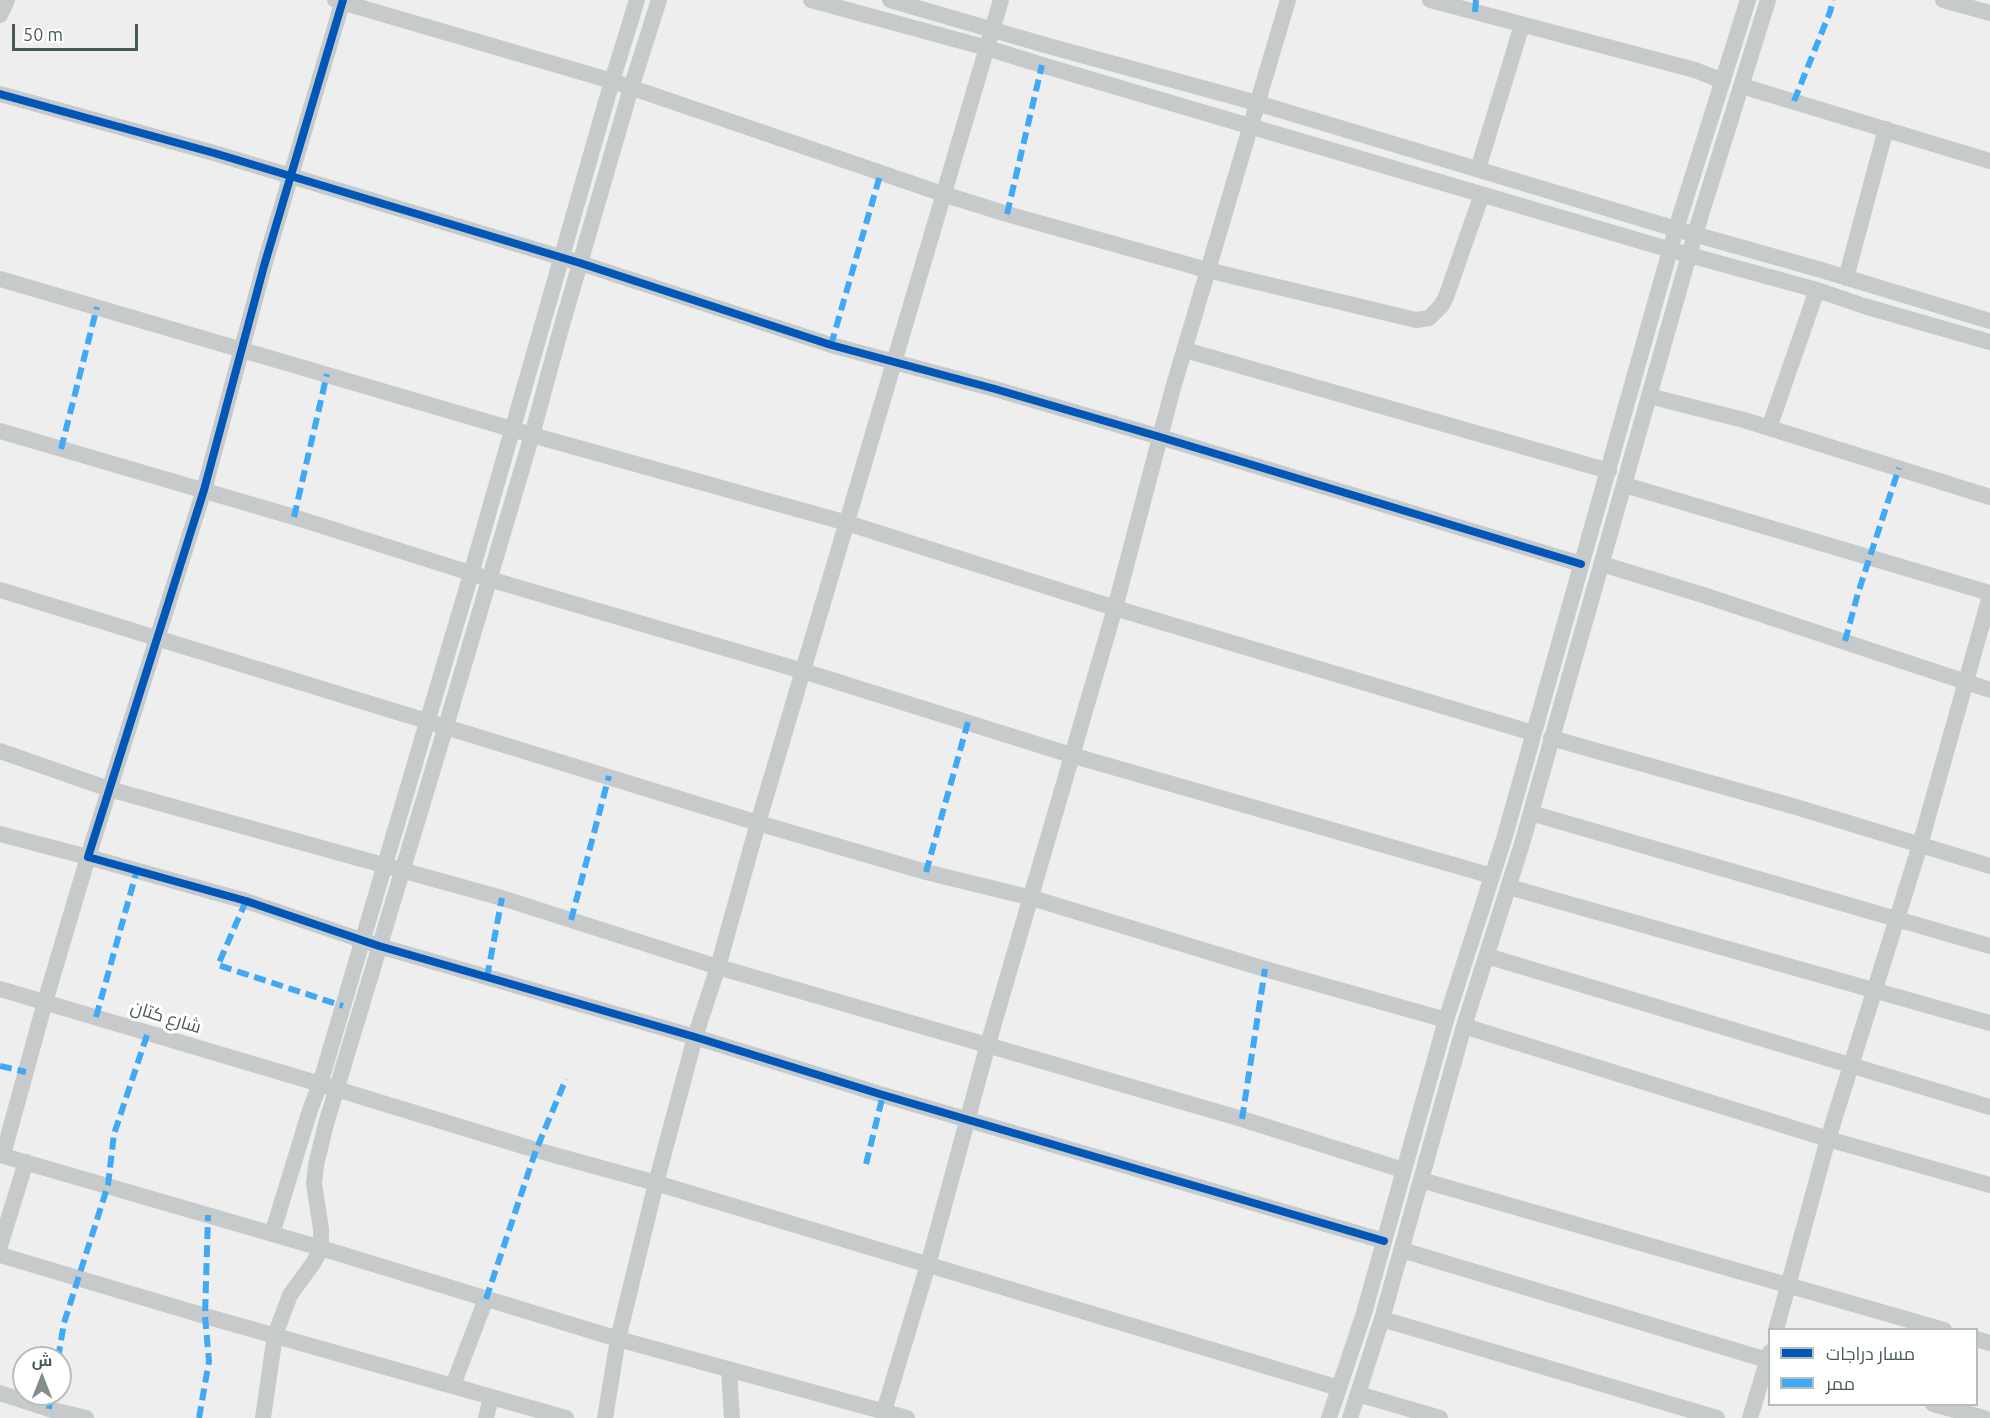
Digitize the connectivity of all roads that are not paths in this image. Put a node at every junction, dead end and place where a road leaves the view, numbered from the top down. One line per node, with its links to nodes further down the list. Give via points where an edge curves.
1 (7, 0): 14 (street)
2 (637, 0): 18 (street)
3 (659, 0): 21 (street)
4 (811, 0): 17 (street)
5 (890, 0): 16 (street)
6 (1001, 0): 16 (street)
7 (1288, 0): 23 (street)
8 (1430, 0): 15 (street)
9 (1749, 0): 19 (street)
10 (1768, 0): 20 (street)
11 (1943, 0): 13 (street)
12 (340, 1): 18 (street); 28 (street)
13 (1990, 13)
14 (0, 15)
15 (1522, 25): 19 (street); 27 (street)
16 (993, 29): 17 (street); 23 (street)
17 (987, 48): 24 (street); 29 (street)
18 (612, 81): 21 (street); 35 (street)
19 (1724, 81): 31 (street)
20 (1742, 86): 25 (street); 32 (street)
21 (631, 88): 29 (street); 36 (street)
22 (0, 94): 28 (street)
23 (1257, 103): 24 (street); 27 (street)
24 (1250, 125): 30 (street); 37 (street)
25 (1886, 129): 26 (street); 38 (street)
26 (1990, 161)
27 (1478, 169): 31 (street)
28 (290, 176): 35 (street); 43 (street)
29 (943, 194): 37 (street); 45 (street)
30 (1482, 194): 33 (street); 37 (street, via 1446,297 1430,318 1416,320)
31 (1676, 229): 32 (street); 33 (street)
32 (1695, 234): 34 (street); 38 (street)
33 (1671, 249): 34 (street); 52 (street)
34 (1689, 255): 40 (street); 46 (street)
35 (562, 258): 36 (street); 48 (street)
36 (580, 263): 45 (street); 50 (street)
37 (1208, 270): 44 (street)
38 (1846, 278): 41 (street)
39 (0, 279): 43 (street)
40 (1817, 290): 42 (street); 47 (street)
41 (1990, 321)
42 (1990, 342)
43 (242, 350): 48 (street); 54 (street)
44 (1185, 350): 51 (street); 52 (street)
45 (894, 363): 51 (street); 56 (street)
46 (1649, 396): 47 (street); 53 (street)
47 (1769, 428): 55 (street)
48 (513, 429): 50 (street); 59 (street)
49 (0, 431): 54 (street)
50 (532, 435): 56 (street); 60 (street)
51 (1160, 437): 57 (street); 63 (street)
52 (1609, 471): 57 (street)
53 (1625, 485): 58 (street); 62 (street)
54 (204, 490): 59 (street); 64 (street)
55 (1990, 497)
56 (847, 524): 63 (street); 67 (street)
57 (1581, 564): 65 (street)
58 (1602, 564): 66 (street); 68 (street)
59 (471, 574): 60 (street); 70 (street)
60 (489, 579): 67 (street); 71 (street)
61 (0, 590): 64 (street)
62 (1990, 594): 68 (street)
63 (1115, 608): 72 (street); 75 (street)
64 (156, 639): 70 (street); 76 (street)
65 (1553, 661): 66 (street); 72 (street)
66 (1572, 666): 73 (street)
67 (803, 671): 75 (street); 78 (street)
68 (1966, 682): 69 (street); 80 (street)
69 (1990, 690)
70 (427, 720): 71 (street); 82 (street)
71 (446, 726): 78 (street); 84 (street)
72 (1533, 733): 85 (street)
73 (1551, 738): 77 (street); 80 (street)
74 (0, 751): 76 (street)
75 (1071, 755): 85 (street); 87 (street)
76 (109, 789): 81 (street); 82 (street)
77 (1531, 813): 86 (street); 88 (street)
78 (758, 823): 87 (street); 93 (street)
79 (0, 834): 81 (street)
80 (1920, 845): 83 (street); 88 (street)
81 (88, 857): 89 (street, via 246,901); 96 (street)
82 (384, 866): 84 (street); 89 (street)
83 (1990, 866)
84 (403, 871): 90 (street); 93 (street, via 502,898)
85 (1492, 876): 97 (street)
86 (1509, 887): 92 (street); 95 (street)
87 (1032, 898): 97 (street); 101 (street)
88 (1897, 919): 91 (street); 95 (street)
89 (363, 940): 90 (street); 103 (street)
90 (379, 946): 100 (street); 104 (street)
91 (1990, 946)
92 (1486, 956): 99 (street); 102 (street)
93 (718, 967): 100 (street); 101 (street)
94 (0, 989): 96 (street, شارع كتان)
95 (1874, 989): 98 (street); 102 (street)
96 (45, 1002): 103 (street, شارع كتان); 110 (street)
97 (1446, 1020): 106 (street)
98 (1990, 1023)
99 (1464, 1026): 108 (street); 109 (street)
100 (695, 1037): 107 (street); 114 (street)
101 (988, 1044): 107 (street); 112 (street)
102 (1851, 1066): 105 (street); 109 (street)
103 (320, 1084): 104 (street, شارع كتان); 116 (street)
104 (337, 1089): 114 (street, شارع كتان); 119 (street, via 314,1184)
105 (1990, 1107)
106 (1419, 1114): 108 (street); 112 (street)
107 (969, 1119): 117 (street); 122 (street)
108 (1437, 1120): 113 (street)
109 (1828, 1140): 115 (street); 123 (street)
110 (1, 1155): 111 (street)
111 (26, 1162): 116 (street); 118 (street)
112 (1403, 1170): 117 (street)
113 (1420, 1180): 120 (street); 123 (street)
114 (656, 1183): 122 (street, شارع كتان); 129 (street)
115 (1990, 1185)
116 (272, 1234): 119 (street)
117 (1384, 1240): 134 (street)
118 (0, 1246)
119 (321, 1248): 124 (street); 128 (street, via 290,1295)
120 (1402, 1250): 125 (street); 130 (street)
121 (0, 1255): 128 (street)
122 (928, 1265): 134 (street, شارع كتان); 140 (street)
123 (1788, 1285): 126 (street); 127 (street)
124 (486, 1299): 129 (street); 133 (street)
125 (1382, 1318): 136 (street); 152 (street)
126 (1776, 1328)
127 (1940, 1328)
128 (275, 1335): 133 (street); 142 (street)
129 (618, 1339): 132 (street); 145 (street)
130 (1768, 1358)
131 (1768, 1361): 153 (street)
132 (729, 1370): 138 (street); 146 (street)
133 (453, 1385): 137 (street)
134 (1339, 1388): 149 (street)
135 (0, 1393): 141 (street)
136 (1358, 1394): 150 (street); 151 (street)
137 (491, 1397): 143 (street); 144 (street)
138 (847, 1401): 140 (street); 147 (street)
139 (1940, 1406): 154 (street)
140 (884, 1411): 148 (street)
141 (86, 1418)
142 (263, 1418)
143 (486, 1418)
144 (566, 1418)
145 (605, 1418)
146 (732, 1418)
147 (849, 1418)
148 (907, 1418)
149 (1329, 1418)
150 (1350, 1418)
151 (1440, 1418)
152 (1717, 1418)
153 (1750, 1418)
154 (1984, 1418)

